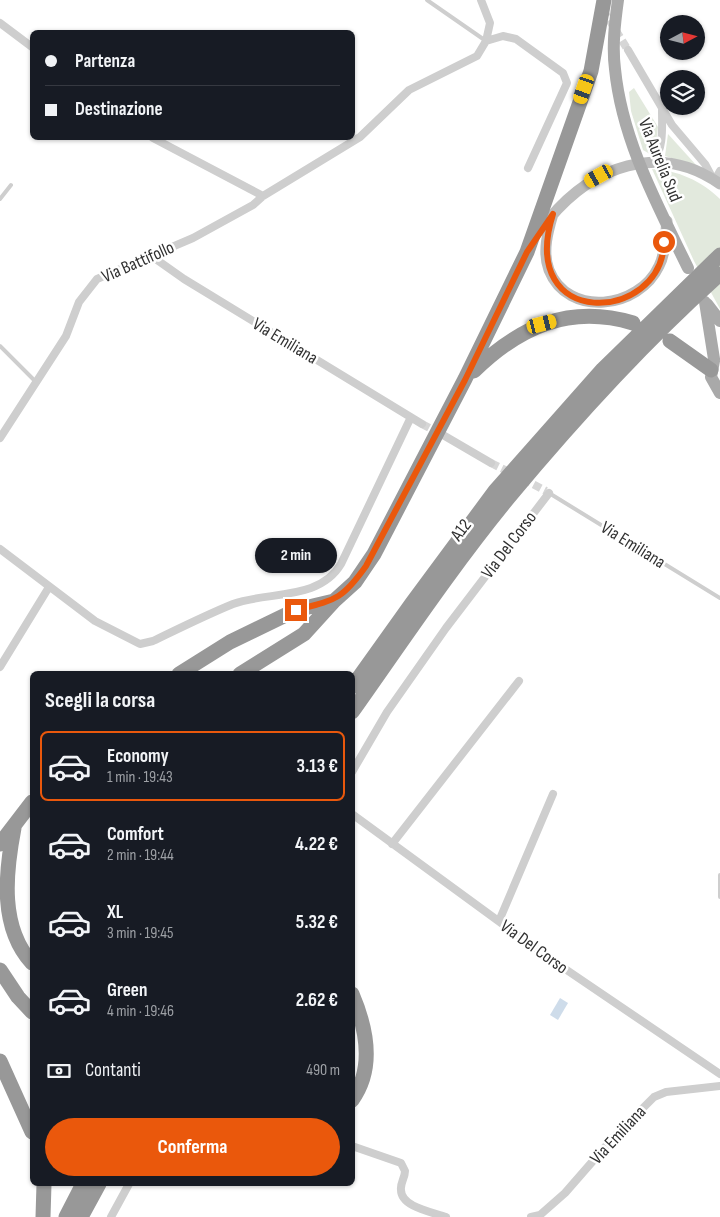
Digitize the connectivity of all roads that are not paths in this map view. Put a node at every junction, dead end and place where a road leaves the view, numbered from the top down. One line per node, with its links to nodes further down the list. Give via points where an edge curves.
1 (427, 0): 6 (lane)
2 (481, 0): 6 (street, via 490,23)
3 (604, 0): 22 (highway, via 591,71)
4 (618, 0): 21 (main road, Via Aurelia Sud, via 615,67 620,104 634,153)
5 (0, 23): 7 (street)
6 (486, 41): 14 (street, via 503,36 516,39 563,73 567,83); 18 (street, Via Battifollo, via 477,56 409,90 360,137)
7 (30, 46)
8 (628, 50): 9 (street)
9 (660, 105)
10 (662, 115): 13 (street, via 659,155)
11 (666, 115): 15 (street)
12 (157, 140): 18 (street)
13 (653, 163): 15 (main road, via 688,169); 20 (main road, via 624,165 609,171 573,194)
14 (528, 168)
15 (717, 179)
16 (11, 185): 17 (lane)
17 (2, 193): 19 (lane)
18 (263, 196): 23 (street, Via Battifollo, via 253,206 194,238)
19 (0, 199)
20 (553, 214): 21 (main road, via 546,248 548,268 554,281 579,300 598,303 614,302 630,295 653,277 664,256); 22 (main road)
21 (667, 221): 25 (main road, Via Aurelia Sud)
22 (527, 252): 33 (highway)
23 (150, 255): 34 (street, Via Battifollo, via 97,279 79,302 66,336); 36 (street, Via Emiliana)
24 (720, 255): 32 (highway, A12)
25 (688, 268)
26 (720, 274): 32 (highway, A12)
27 (720, 321): 31 (main road, via 705,302)
28 (633, 323): 33 (highway, via 594,316 542,324 517,335)
29 (670, 341): 31 (highway)
30 (0, 346): 34 (lane)
31 (715, 361): 35 (main road, via 713,384)
32 (608, 374): 50 (highway, A12 / A12, via 495,491); 51 (highway, A12 / A12, via 508,498)
33 (465, 380): 45 (highway, via 374,554 355,582)
34 (36, 382): 39 (street, Via Battifollo)
35 (720, 393)
36 (411, 417): 37 (street, Via Emiliana); 43 (street, via 341,564 330,578 317,586 235,604 140,644 95,621)
37 (422, 424)
38 (443, 435): 40 (street)
39 (0, 438)
40 (491, 463)
41 (547, 492): 44 (lane, Via Emiliana); 52 (street, Via Del Corso, via 387,712)
42 (0, 549): 43 (street)
43 (50, 587): 46 (street)
44 (720, 598)
45 (334, 601): 47 (highway, via 296,610 230,642); 48 (highway, via 304,634)
46 (0, 667)
47 (185, 671)
48 (245, 671)
49 (519, 681): 58 (street)
50 (355, 683)
51 (355, 708)
52 (355, 767)
53 (553, 794): 62 (street)
54 (30, 805): 56 (highway)
55 (355, 816): 58 (street, Via Del Corso)
56 (14, 828): 57 (highway); 59 (highway); 63 (highway, via 2,896 4,915 18,948)
57 (0, 844)
58 (392, 844): 62 (street, Via Del Corso)
59 (0, 853)
60 (720, 875): 61 (lane)
61 (720, 897)
62 (499, 921): 70 (street, Via Del Corso, via 548,958)
63 (30, 961)
64 (0, 970): 66 (highway)
65 (355, 1001): 68 (highway)
66 (30, 1010)
67 (355, 1019): 68 (highway)
68 (366, 1040): 72 (highway, via 367,1060 360,1089)
69 (0, 1061): 73 (highway)
70 (720, 1074)
71 (720, 1086): 84 (street, Via Emiliana, via 666,1092 654,1097 612,1138 566,1193 540,1216)
72 (355, 1096)
73 (30, 1128)
74 (355, 1147): 83 (street, via 401,1163 406,1171 400,1187 401,1196 406,1202)
75 (44, 1186): 79 (highway)
76 (82, 1186): 80 (highway)
77 (98, 1186): 81 (highway)
78 (128, 1186): 82 (street)
79 (44, 1217)
80 (66, 1217)
81 (81, 1217)
82 (111, 1217)
83 (446, 1217)
84 (531, 1217)

